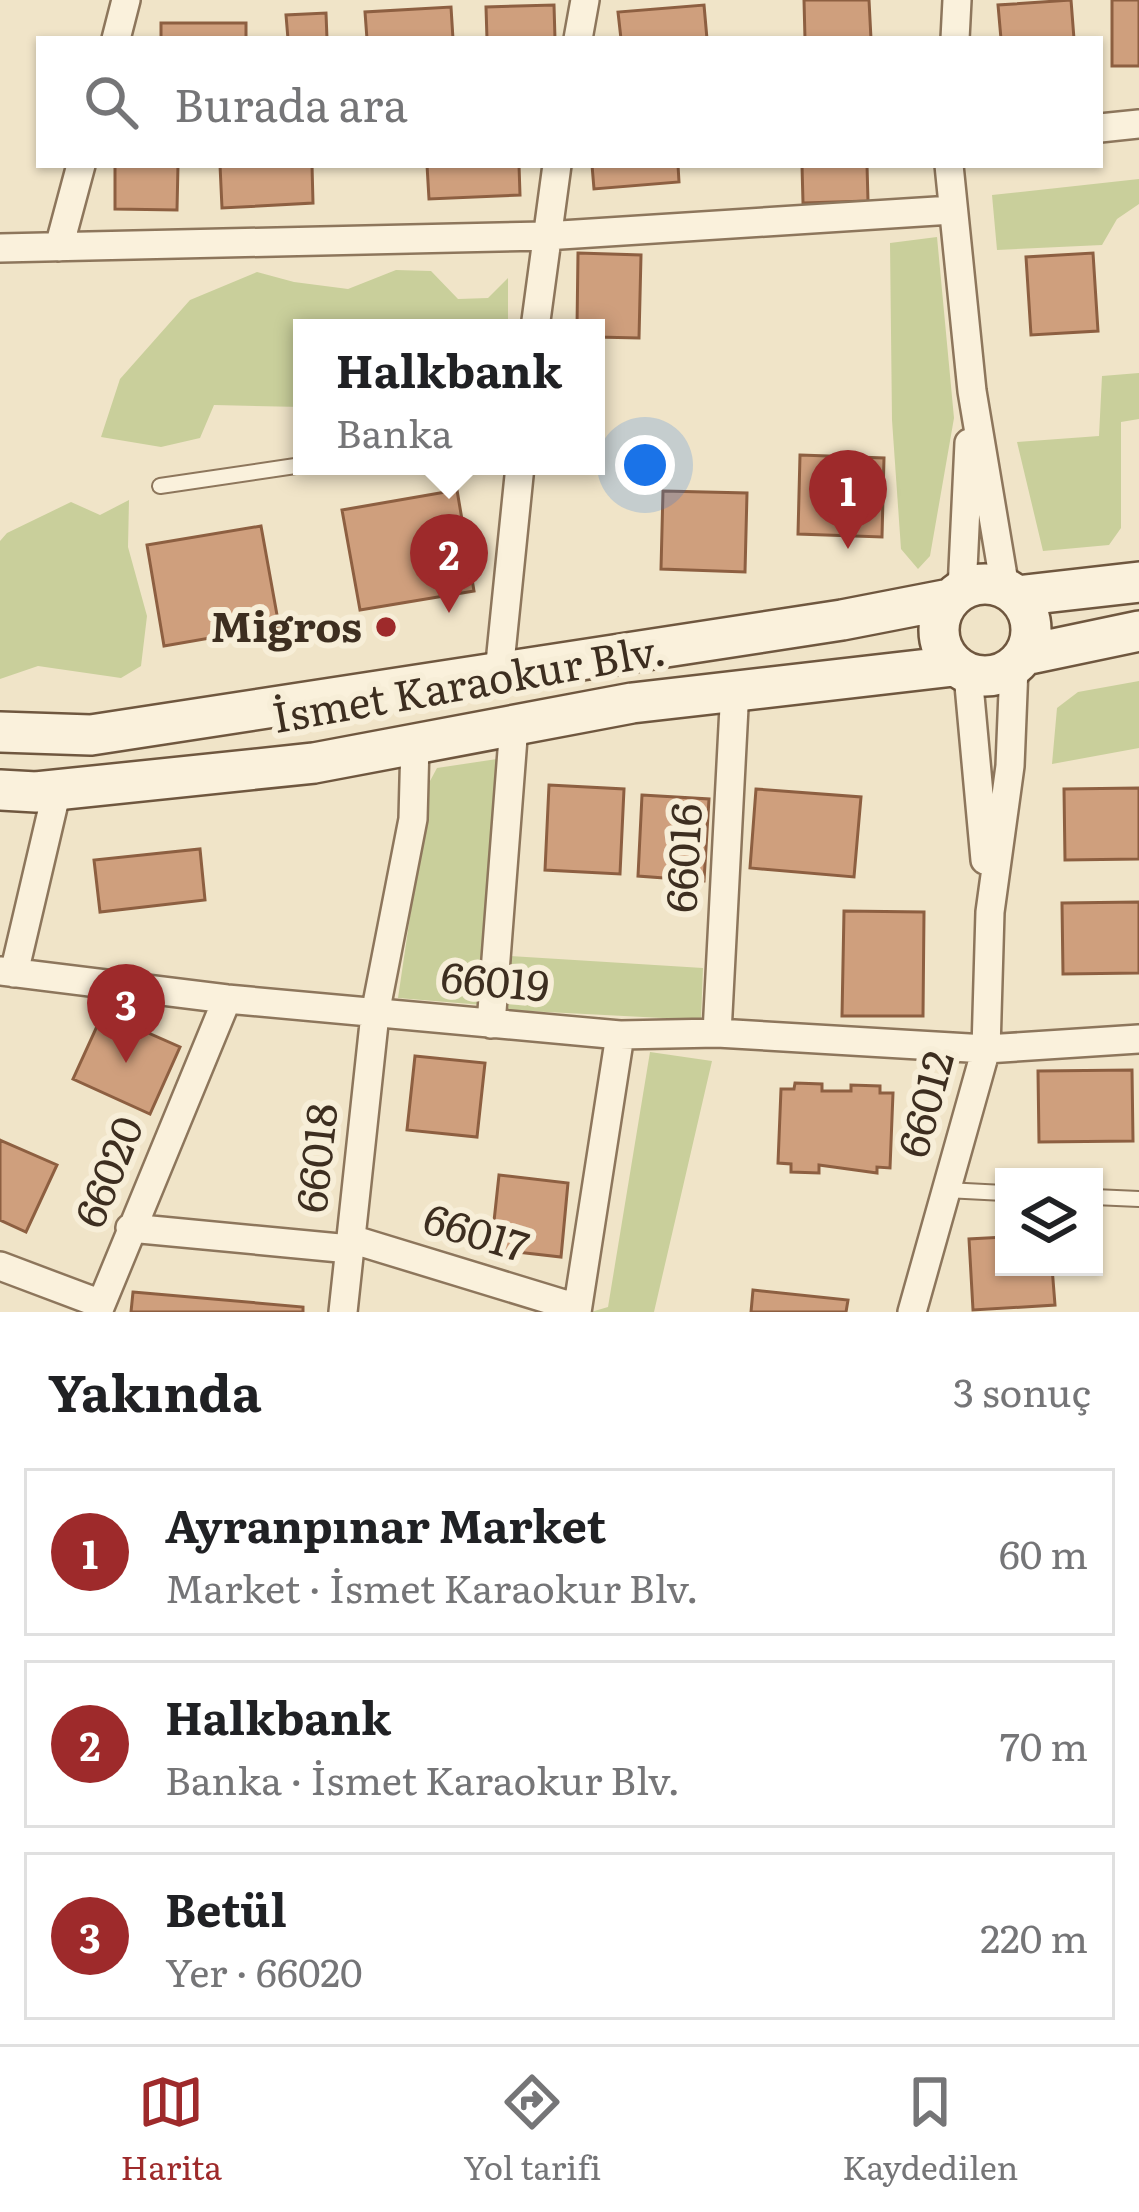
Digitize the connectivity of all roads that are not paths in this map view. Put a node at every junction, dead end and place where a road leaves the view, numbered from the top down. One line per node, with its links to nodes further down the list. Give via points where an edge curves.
1 (126, 0): 4 (street)
2 (585, 0): 5 (street)
3 (957, 0): 6 (street)
4 (117, 36)
5 (579, 36)
6 (955, 36)
7 (1139, 124): 8 (street)
8 (1103, 128)
9 (80, 168): 15 (street)
10 (556, 168): 13 (street)
11 (949, 168): 12 (street)
12 (952, 209): 13 (street); 17 (street)
13 (545, 236): 15 (street); 16 (street)
14 (0, 248): 15 (street)
15 (59, 248)
16 (536, 319)
17 (972, 391): 22 (street); 23 (street)
18 (293, 466): 20 (lane)
19 (519, 475): 27 (street)
20 (160, 486)
21 (1139, 582): 22 (main road)
22 (1011, 592): 23 (main road, via 990,584); 25 (main road, via 1031,624)
23 (956, 595): 26 (main road, via 942,612 940,640); 27 (main road, İsmet Karaokur Blv.)
24 (1139, 632): 25 (main road)
25 (1020, 661): 26 (main road, via 984,677); 34 (street, 66012)
26 (962, 670): 28 (main road, İsmet Karaokur Blv.); 34 (street, 66012)
27 (499, 673): 30 (main road, İsmet Karaokur Blv., via 91,735)
28 (735, 688): 29 (main road, İsmet Karaokur Blv.); 39 (street, 66016)
29 (514, 725): 31 (main road, İsmet Karaokur Blv.); 38 (street)
30 (0, 732)
31 (415, 743): 33 (main road, İsmet Karaokur Blv., via 314,763); 37 (street, 66018, via 413,819)
32 (0, 790): 33 (main road, İsmet Karaokur Blv.)
33 (57, 790): 35 (street)
34 (990, 912): 42 (street, 66012)
35 (7, 972): 36 (street, 66019)
36 (226, 999): 37 (street, 66019); 47 (street, 66020)
37 (375, 1014): 38 (street, 66019); 48 (street, 66018)
38 (491, 1024): 40 (street, 66019)
39 (717, 1033): 40 (street, 66019); 42 (street, 66019)
40 (620, 1035): 51 (street)
41 (1139, 1039): 42 (street, 66019)
42 (986, 1049): 43 (street, 66012)
43 (946, 1190): 44 (lane); 53 (street, 66012)
44 (995, 1192)
45 (1103, 1197): 46 (lane)
46 (1139, 1199)
47 (130, 1228): 48 (street, 66017); 50 (street, 66020)
48 (350, 1244): 51 (street, 66017); 52 (street, 66018)
49 (0, 1266): 50 (street)
50 (99, 1308)
51 (577, 1310)
52 (343, 1312)
53 (912, 1312)

